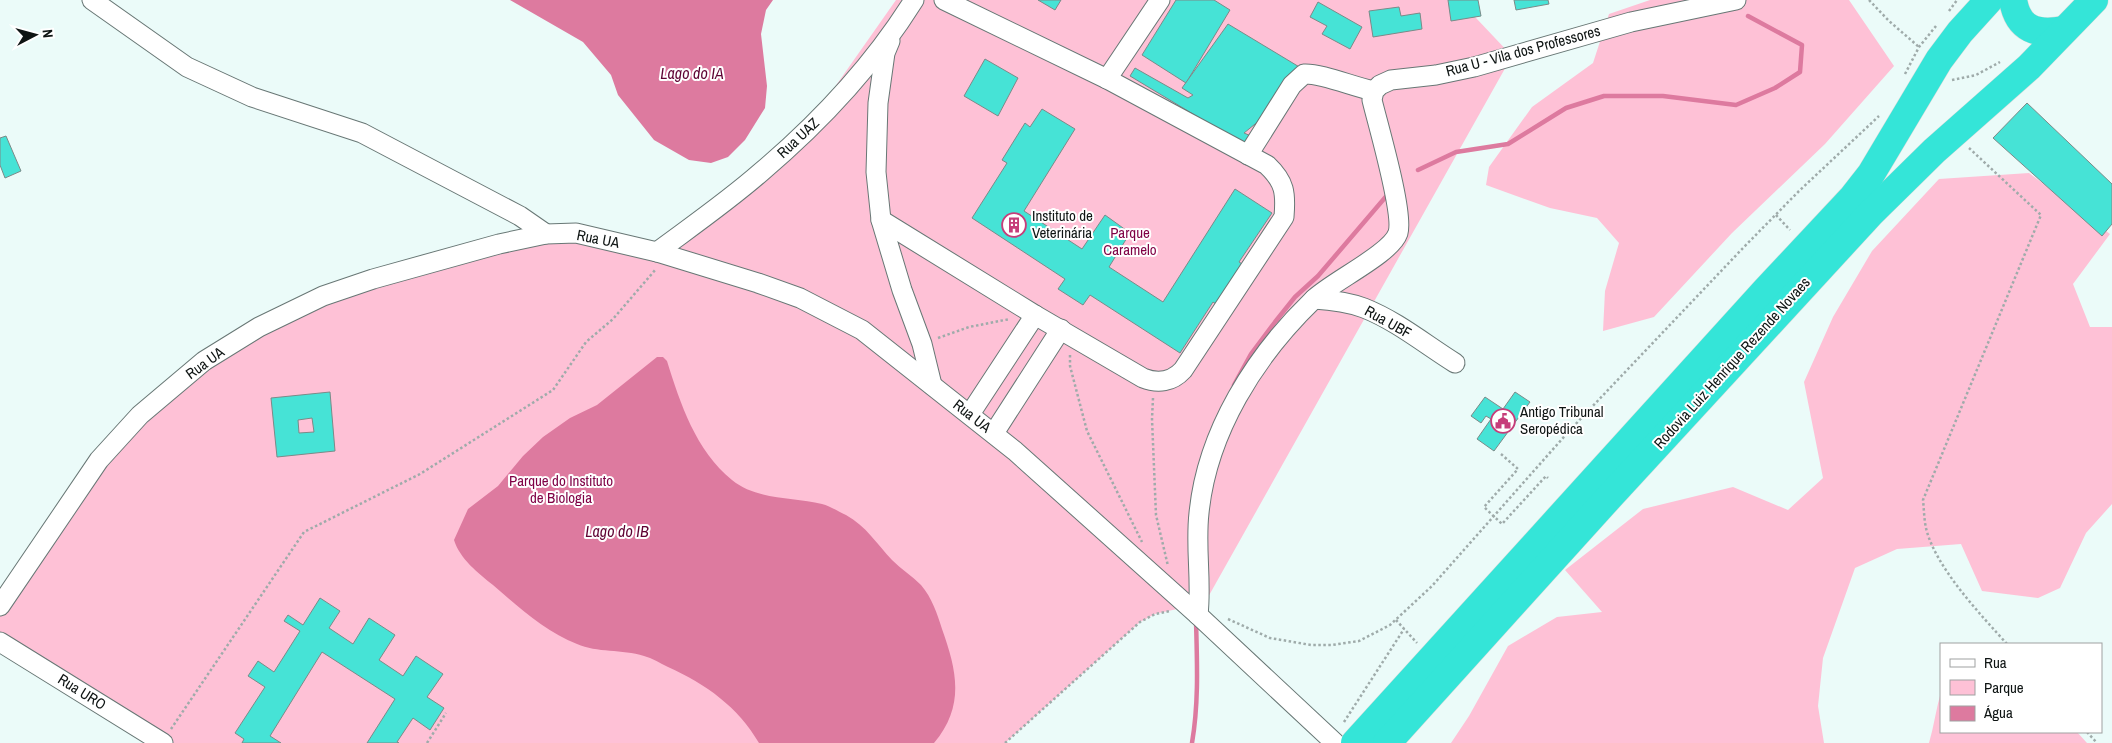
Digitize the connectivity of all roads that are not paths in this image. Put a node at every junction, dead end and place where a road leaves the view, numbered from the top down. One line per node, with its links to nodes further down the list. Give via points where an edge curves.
1 (91, 0): 15 (lane, via 187,66 252,97 362,133 520,216)
2 (914, 0): 10 (lane, Rua UAZ)
3 (944, 0): 11 (lane)
4 (1160, 0): 11 (lane)
5 (1736, 0): 12 (lane, Rua U - Vila dos Professores, via 1632,22 1474,67 1391,80)
6 (1989, 0): 27 (highway, Rodovia Luiz Henrique Rezende Novaes, via 1960,32 1930,75 1871,174 1853,198)
7 (2013, 0): 9 (highway, via 2018,16 2032,30)
8 (2094, 0): 9 (highway, Rodovia Luiz Henrique Rezende Novaes)
9 (2064, 30): 29 (highway, Rodovia Luiz Henrique Rezende Novaes, via 1997,96 1905,178 1793,296)
10 (893, 34): 14 (lane, via 884,53 878,103 876,172); 16 (lane, Rua UAZ, via 816,122 760,174)
11 (1107, 79): 13 (lane)
12 (1374, 91): 13 (lane, via 1315,74 1304,74 1292,85); 17 (lane, via 1372,100 1397,206 1399,230 1389,245)
13 (1248, 156): 19 (lane, via 1267,165 1278,175 1285,200 1284,217 1183,370 1174,378 1155,381 1143,378)
14 (881, 220): 18 (lane); 21 (lane, via 922,344)
15 (546, 234): 16 (lane, Rua UA, via 576,234); 24 (lane, Rua UA, via 372,279 324,296 259,328 204,361 140,414 99,460)
16 (663, 253): 21 (lane, Rua UA, via 800,298 862,330)
17 (1314, 299): 20 (lane, Rua UBF, via 1365,308); 25 (lane, via 1291,322 1240,393 1209,465 1199,512 1196,548)
18 (1035, 315): 19 (lane); 22 (lane)
19 (1065, 331): 23 (lane)
20 (1455, 363)
21 (932, 385): 22 (lane, Rua UA)
22 (970, 414): 23 (lane, Rua UA)
23 (994, 434): 25 (lane, Rua UA)
24 (0, 606)
25 (1205, 622): 27 (lane, Rua UA)
26 (0, 642): 28 (lane, Rua URO)
27 (1340, 742)
28 (162, 743)
29 (1387, 743)

